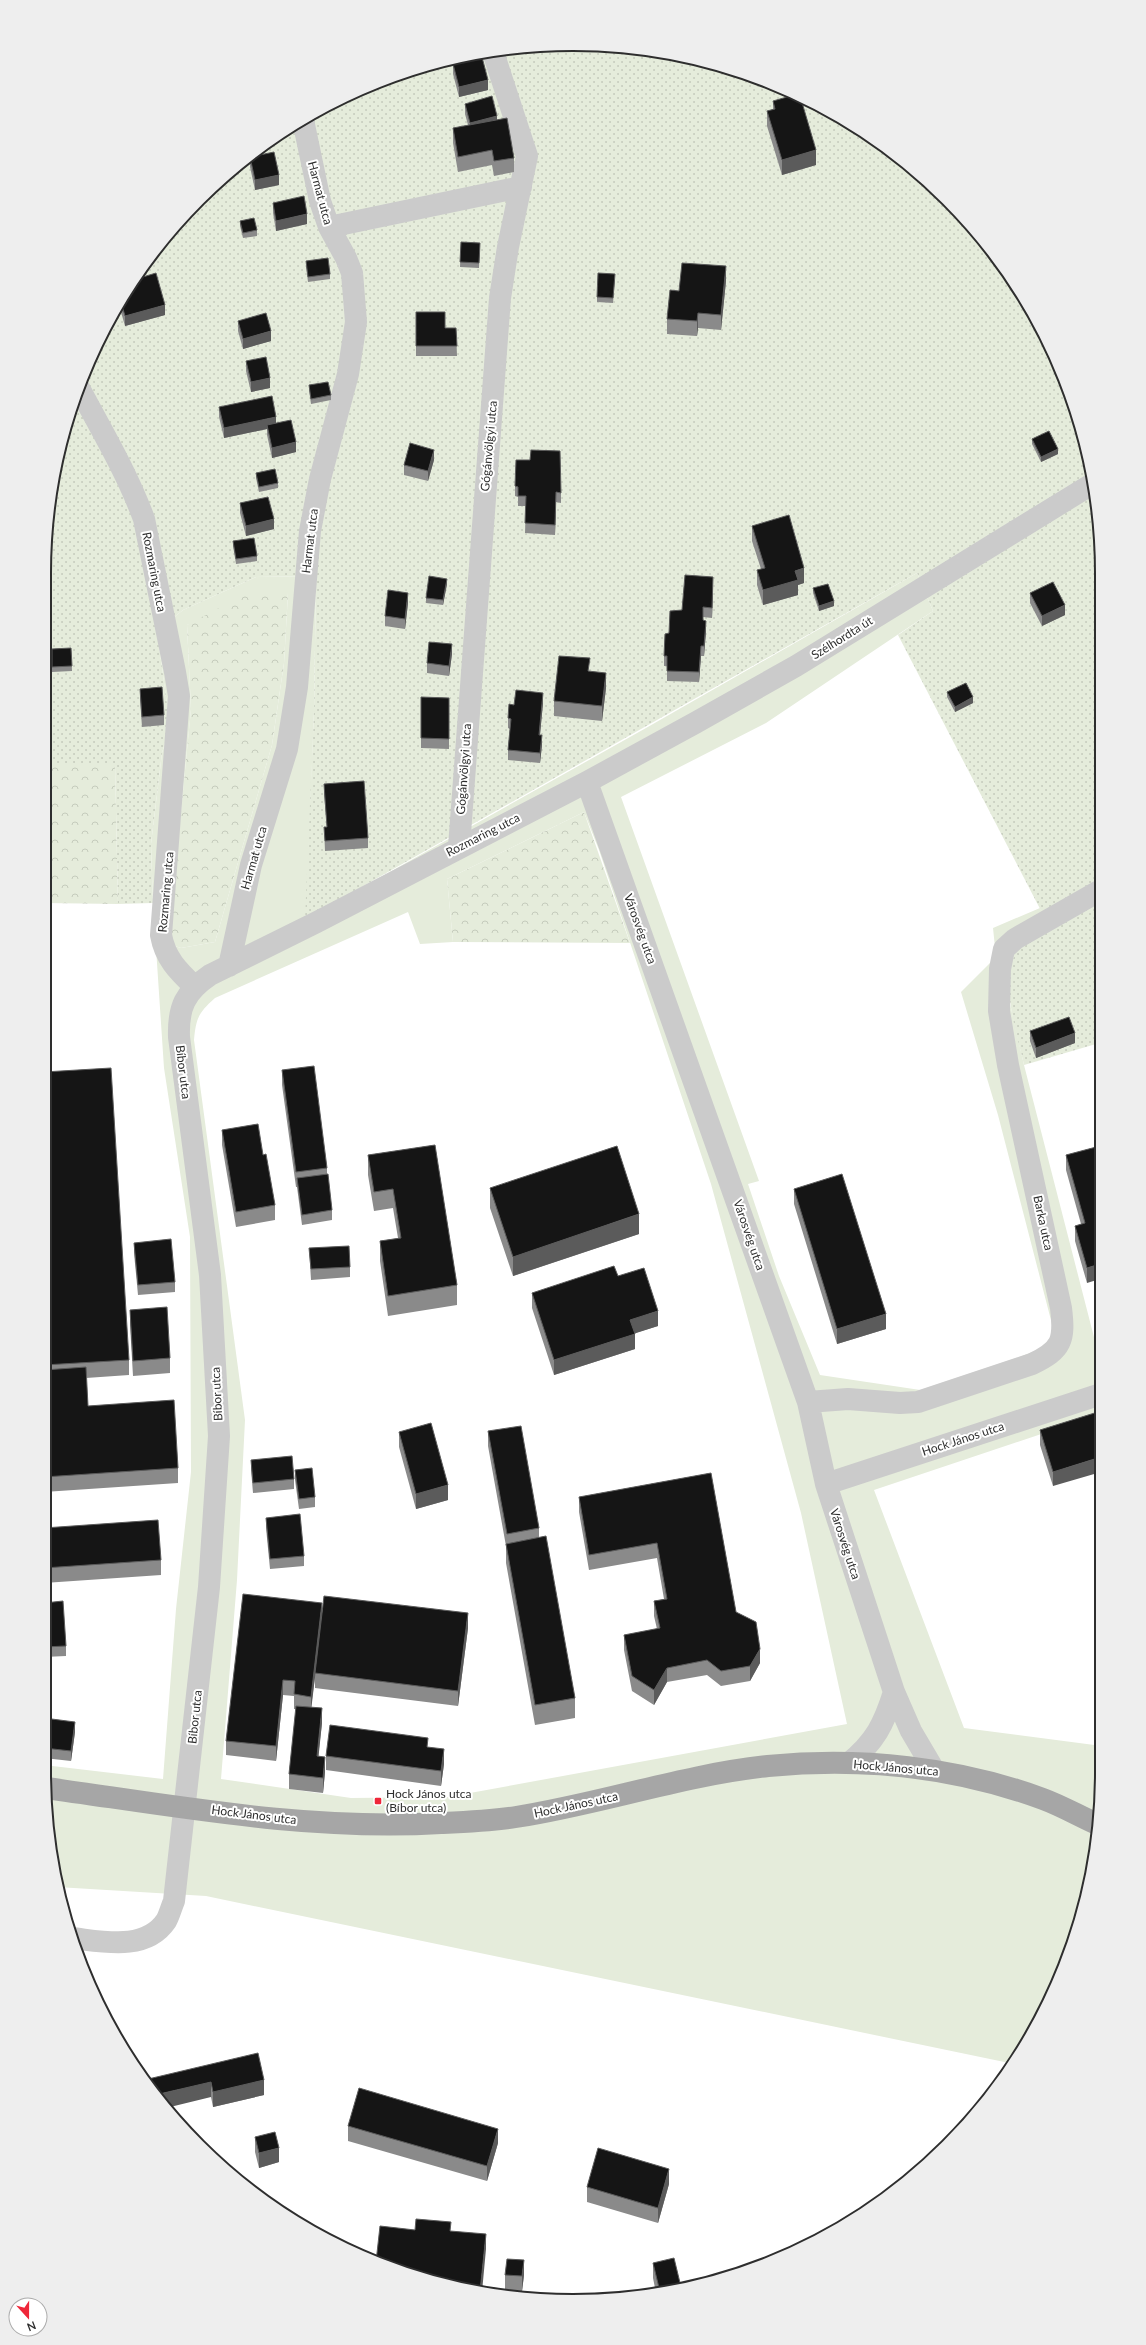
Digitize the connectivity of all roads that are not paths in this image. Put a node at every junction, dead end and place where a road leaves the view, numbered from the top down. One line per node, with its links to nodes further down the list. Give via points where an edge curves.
1 (495, 57): 3 (street, Gógánvölgyi utca, via 527,156)
2 (304, 126): 4 (street, Harmat utca, via 320,202)
3 (521, 187): 4 (street); 8 (street, Gógánvölgyi utca, via 500,298)
4 (329, 227): 10 (street, Harmat utca, via 352,273 355,329 348,374 320,479 310,531 297,687 287,749 251,864)
5 (83, 395): 11 (street, Rozmaring utca, via 106,436 144,519 175,672 179,696 161,935 170,960)
6 (1088, 487): 7 (street, Szélhordta út, via 796,666)
7 (587, 782): 8 (street, Rozmaring utca); 13 (street, Városvég utca)
8 (459, 847): 10 (street, Rozmaring utca)
9 (1095, 893): 13 (street, Barka utca, via 1015,939 1004,949 1000,969 999,1011 1008,1065 1061,1308 1064,1329 1061,1341 1048,1357 932,1399 900,1403 848,1398)
10 (229, 966): 11 (street, Rozmaring utca)
11 (194, 986): 19 (street, Bíbor utca, via 182,1007 179,1037 210,1275 219,1436 209,1587)
12 (1095, 1396): 14 (street, Hock János utca)
13 (808, 1402): 14 (street, Városvég utca)
14 (826, 1484): 15 (street, Városvég utca)
15 (894, 1692): 16 (street, via 882,1726 863,1751); 17 (street, Városvég utca, via 911,1731)
16 (849, 1763): 17 (main road, Hock János utca); 19 (main road, Hock János utca, via 767,1767 514,1818 441,1823 327,1824)
17 (934, 1770): 20 (main road, Hock János utca, via 1020,1791)
18 (51, 1789): 19 (main road, Hock János utca)
19 (185, 1807): 21 (street, Bíbor utca, via 174,1901 166,1922 143,1939 128,1942)
20 (1093, 1822)
21 (79, 1939)

